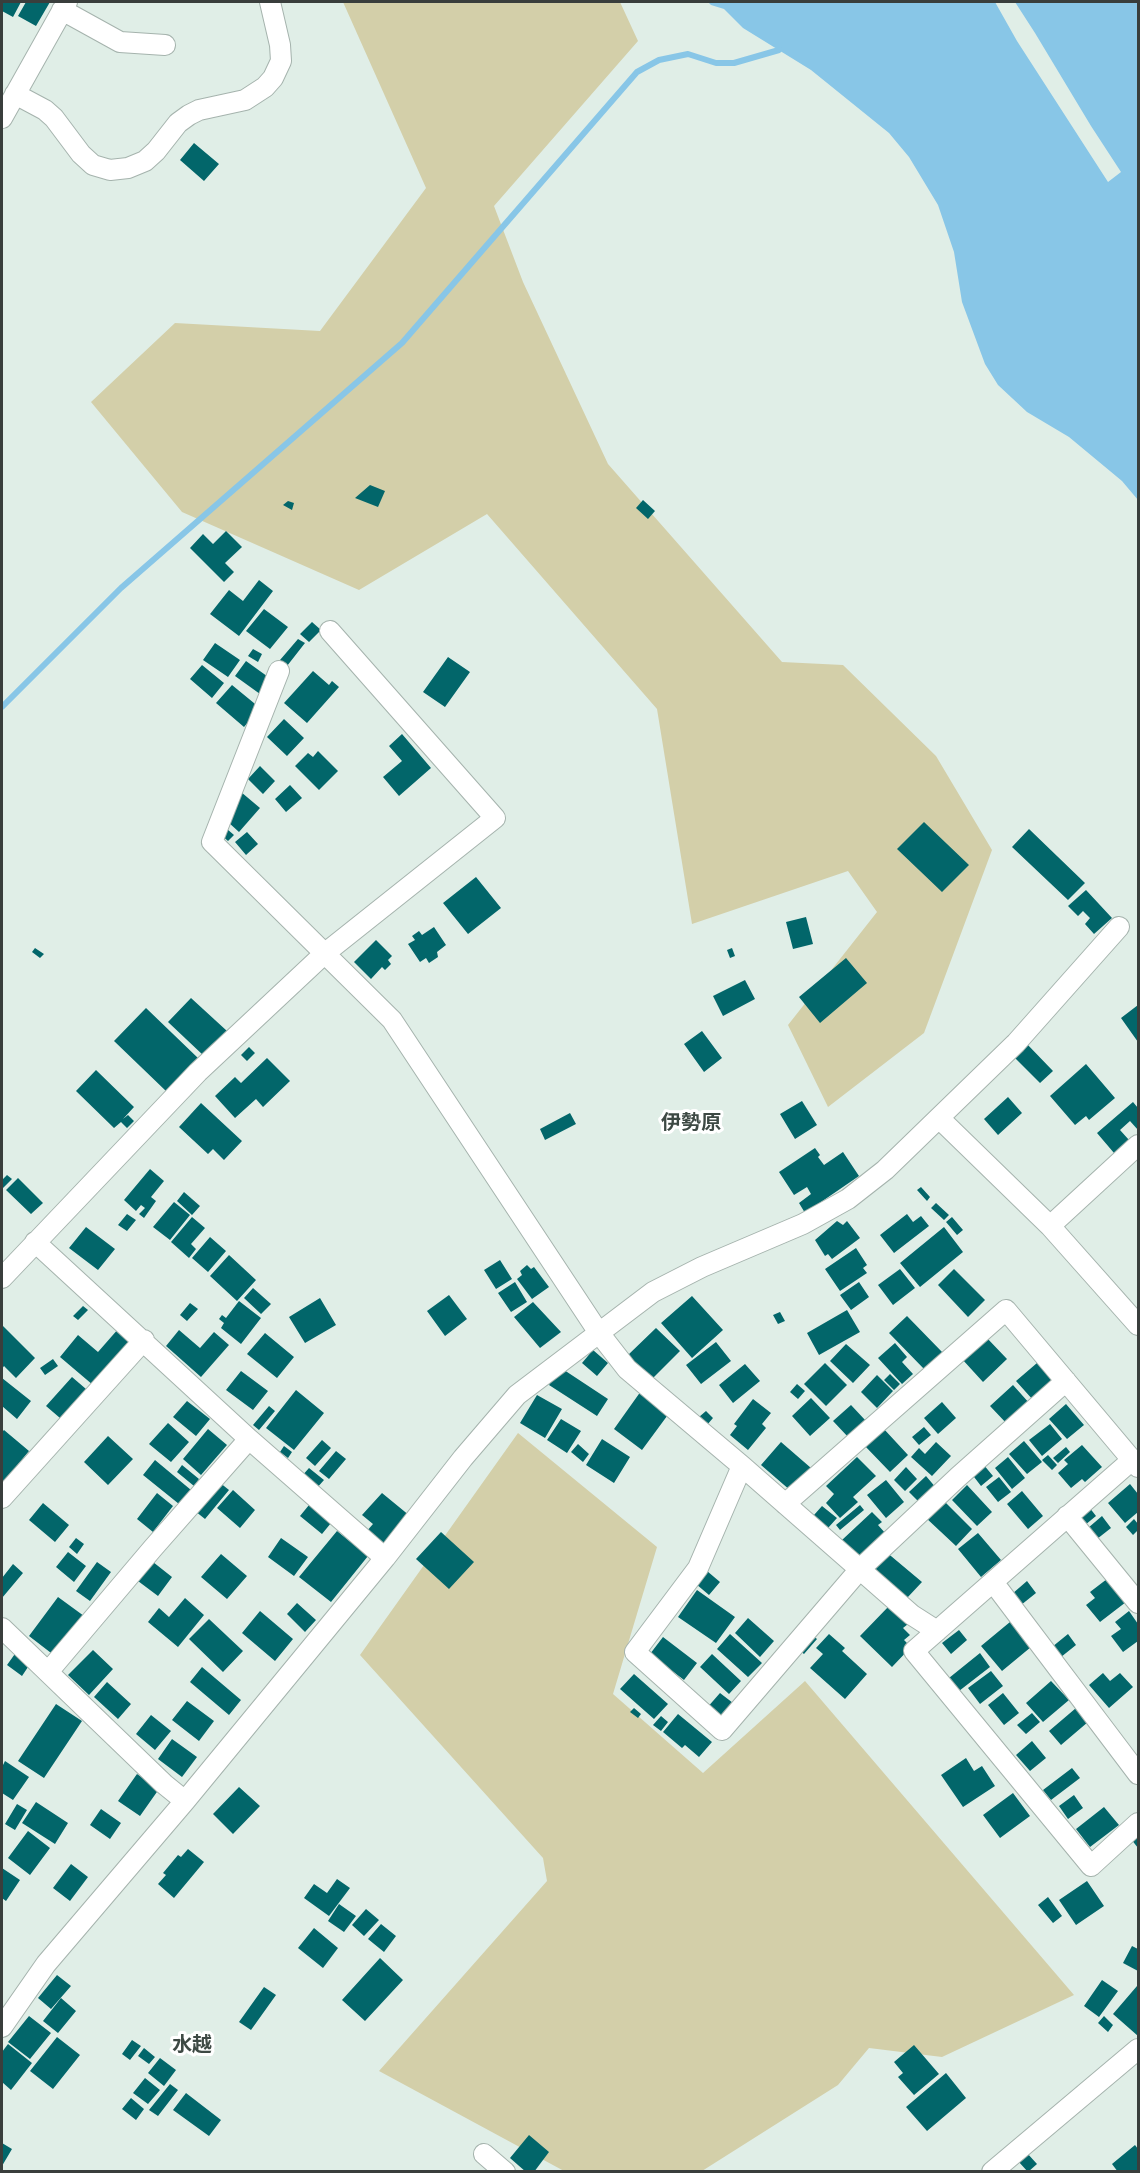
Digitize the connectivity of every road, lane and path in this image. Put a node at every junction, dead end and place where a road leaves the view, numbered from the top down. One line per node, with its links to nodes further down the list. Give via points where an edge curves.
1 (270, 2): 4 (street, via 281,61 273,78 245,100 189,115 145,161 128,168 110,170 93,165 54,118)
2 (65, 6): 3 (street, via 120,42); 4 (street)
3 (165, 45)
4 (15, 94): 5 (street)
5 (2, 118)
6 (330, 631): 9 (street, via 495,818)
7 (279, 671): 9 (street, via 212,842)
8 (1119, 927): 10 (street, via 1016,1043)
9 (324, 954): 13 (street, via 198,1072); 16 (street, via 392,1020)
10 (939, 1118): 12 (street); 16 (street, via 848,1199 803,1224 653,1292)
11 (1138, 1145): 12 (street)
12 (1050, 1226): 15 (street)
13 (35, 1242): 14 (street); 17 (street)
14 (2, 1278)
15 (1138, 1325)
16 (599, 1333): 21 (street, via 627,1369); 25 (street, via 516,1395)
17 (144, 1340): 19 (street); 22 (street)
18 (1066, 1381): 20 (street); 23 (street, via 1006,1310); 26 (street)
19 (249, 1439): 25 (street); 31 (street)
20 (1135, 1464): 24 (street)
21 (742, 1466): 23 (street); 26 (street, via 698,1568 635,1652 722,1730)
22 (2, 1498)
23 (785, 1504): 26 (street)
24 (1067, 1516): 27 (street); 28 (street)
25 (385, 1558): 33 (street)
26 (860, 1569): 30 (street, via 912,1615)
27 (993, 1582): 30 (street); 32 (street)
28 (1138, 1603)
29 (2, 1628): 31 (street)
30 (937, 1631): 34 (street, via 914,1651 1091,1866)
31 (48, 1672): 33 (street)
32 (1138, 1774)
33 (185, 1801): 35 (street, via 46,1964)
34 (1138, 1823)
35 (2, 2027)
36 (1138, 2049): 39 (street)
37 (484, 2154): 38 (street)
38 (505, 2172)
39 (992, 2172)

